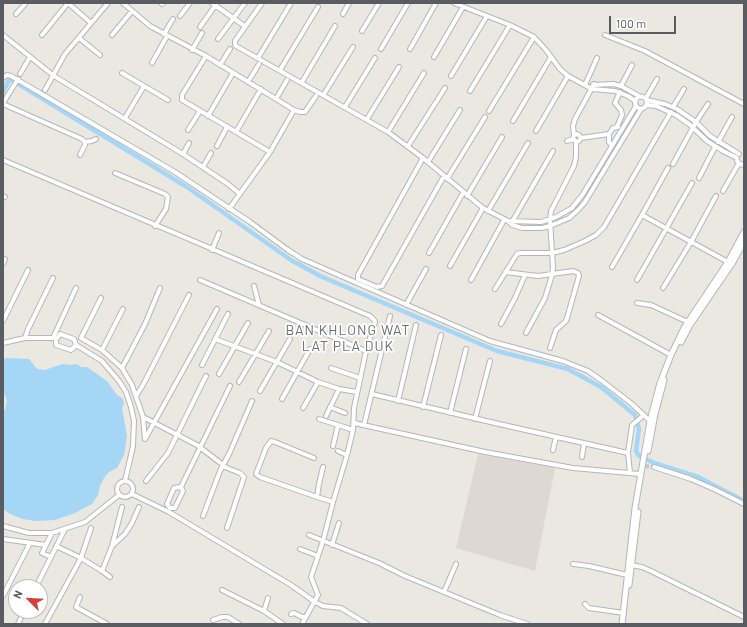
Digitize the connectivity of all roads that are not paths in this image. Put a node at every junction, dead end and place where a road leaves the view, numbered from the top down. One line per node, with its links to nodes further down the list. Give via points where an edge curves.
1 (26, 3): 18 (street)
2 (68, 3): 24 (street); 31 (street)
3 (108, 3): 24 (street)
4 (123, 3): 17 (street)
5 (190, 3): 20 (street)
6 (245, 3): 22 (street)
7 (262, 3): 49 (street, via 234,43)
8 (292, 3): 49 (street)
9 (349, 3): 19 (street)
10 (379, 3): 29 (street)
11 (408, 3): 41 (street)
12 (436, 3): 42 (street)
13 (454, 3): 16 (street)
14 (215, 4): 22 (street); 28 (street)
15 (318, 7): 57 (street)
16 (463, 7): 21 (street); 47 (street)
17 (132, 11): 32 (street); 33 (street)
18 (16, 14)
19 (343, 14)
20 (180, 16)
21 (487, 16): 26 (street); 63 (street)
22 (233, 18): 25 (street); 38 (street)
23 (173, 19): 33 (street)
24 (91, 23): 37 (street)
25 (243, 25)
26 (510, 25): 35 (street); 78 (street)
27 (335, 26): 70 (street)
28 (200, 27)
29 (362, 31)
30 (202, 33): 43 (street)
31 (42, 35)
32 (112, 35)
33 (165, 35): 43 (street); 52 (street)
34 (605, 35): 89 (street, via 645,51)
35 (534, 36): 48 (street); 97 (street)
36 (4, 37): 46 (street)
37 (79, 38): 44 (street); 62 (street, via 65,54)
38 (218, 39)
39 (353, 47): 80 (street)
40 (230, 49): 54 (street)
41 (380, 49)
42 (410, 49)
43 (192, 50): 45 (street)
44 (100, 55)
45 (206, 56): 54 (street); 96 (street, via 182,98)
46 (30, 57): 61 (street); 62 (street)
47 (434, 57)
48 (551, 57): 64 (street); 104 (street)
49 (258, 58): 57 (street)
50 (375, 58): 91 (street)
51 (596, 58): 72 (street)
52 (152, 63)
53 (258, 64): 69 (street)
54 (220, 65): 59 (street)
55 (632, 65): 73 (street)
56 (399, 67): 103 (street)
57 (280, 70): 70 (street)
58 (122, 73): 71 (street)
59 (233, 73): 69 (street); 99 (street)
60 (424, 73): 113 (street)
61 (20, 74)
62 (54, 76): 76 (street); 102 (street)
63 (451, 76)
64 (568, 76): 72 (street); 111 (street)
65 (3, 78): 67 (street, via 6,75)
66 (657, 79): 86 (street)
67 (18, 80): 87 (street); 154 (street, via 181,176)
68 (287, 80): 83 (street)
69 (248, 82): 77 (street)
70 (302, 82): 80 (street)
71 (144, 86): 84 (street); 102 (street)
72 (590, 86): 73 (street); 79 (street); 117 (street, via 575,119)
73 (621, 86): 82 (street)
74 (445, 88): 124 (street)
75 (684, 89): 92 (street)
76 (46, 90)
77 (261, 90): 83 (street); 112 (street)
78 (470, 91)
79 (620, 92): 85 (street); 107 (street, via 616,103 622,115)
80 (324, 94): 91 (street)
81 (316, 96): 94 (street, via 304,112)
82 (639, 96): 85 (street); 86 (street)
83 (276, 99): 94 (street)
84 (168, 100)
85 (635, 101): 90 (street)
86 (646, 101): 92 (street); 93 (street); 98 (street)
87 (3, 104): 119 (street)
88 (708, 104): 105 (street)
89 (744, 104)
90 (636, 106): 93 (street); 108 (street)
91 (345, 107): 103 (street)
92 (673, 107): 105 (street)
93 (641, 109): 138 (street)
94 (294, 110): 129 (street)
95 (460, 110): 137 (street)
96 (200, 111): 99 (street); 110 (street)
97 (489, 111)
98 (671, 112): 109 (street); 169 (street, via 604,227 585,242)
99 (208, 116): 106 (street)
100 (485, 117): 145 (street)
101 (732, 117): 120 (street)
102 (124, 118): 131 (street)
103 (367, 119): 113 (street)
104 (514, 121)
105 (696, 122): 109 (street); 120 (street)
106 (227, 127): 112 (street); 123 (street)
107 (617, 127): 108 (street); 114 (street)
108 (623, 128): 125 (street)
109 (693, 128): 126 (street); 140 (street)
110 (188, 130)
111 (536, 131)
112 (236, 132): 129 (street)
113 (388, 132): 124 (street)
114 (609, 134): 117 (street, via 581,138 580,141); 125 (street, via 608,139)
115 (502, 137): 151 (street)
116 (96, 139): 119 (street)
117 (574, 139): 118 (street); 157 (street, via 574,166 552,207)
118 (567, 141)
119 (85, 142): 132 (street)
120 (718, 142): 133 (street)
121 (189, 143): 131 (street)
122 (528, 143): 155 (street)
123 (217, 146)
124 (408, 146): 134 (street)
125 (612, 146): 136 (street)
126 (716, 147): 133 (street); 146 (street)
127 (553, 151): 158 (street)
128 (744, 151): 133 (street)
129 (270, 152): 150 (street)
130 (211, 153): 142 (street)
131 (183, 154): 142 (street)
132 (80, 155)
133 (738, 156): 139 (street)
134 (423, 158): 137 (street); 145 (street, via 358,279 377,287 382,286)
135 (3, 160): 159 (street)
136 (603, 161): 138 (street); 157 (street, via 578,202 565,213)
137 (428, 162): 145 (street)
138 (608, 163): 160 (street, via 578,210 569,218)
139 (739, 163): 141 (street); 148 (street)
140 (673, 164)
141 (744, 165)
142 (203, 167): 150 (street)
143 (668, 168): 156 (street)
144 (115, 173): 159 (street, via 168,197 166,209)
145 (446, 178): 149 (street)
146 (699, 178)
147 (692, 183): 161 (street)
148 (723, 191)
149 (463, 193): 151 (street); 168 (street)
150 (240, 194): 154 (street)
151 (467, 196): 153 (street)
152 (716, 196): 164 (street)
153 (483, 208): 155 (street); 173 (street)
154 (230, 209): 193 (street, via 302,259)
155 (488, 211): 158 (street)
156 (642, 215): 161 (street); 174 (street)
157 (550, 220): 158 (street, via 531,223); 160 (street)
158 (509, 222): 160 (street, via 532,229); 182 (street)
159 (155, 226): 166 (street)
160 (550, 226): 169 (street)
161 (666, 229): 164 (street); 183 (street)
162 (744, 232): 171 (street)
163 (219, 233): 166 (street)
164 (691, 242): 171 (street); 187 (street)
165 (744, 242): 167 (street)
166 (212, 250): 218 (street, via 373,318 375,322)
167 (742, 251): 251 (street, via 681,341 663,383)
168 (429, 253)
169 (552, 253): 177 (street, via 520,253 514,257); 179 (street)
170 (6, 259): 172 (street)
171 (728, 262): 201 (street)
172 (3, 264)
173 (450, 266)
174 (612, 267)
175 (426, 268): 193 (street)
176 (28, 270): 199 (street)
177 (505, 272): 178 (street); 188 (street)
178 (525, 275): 179 (street); 203 (street)
179 (552, 275): 205 (street, via 545,298); 214 (street, via 573,271 579,276 568,318 556,330)
180 (53, 278): 207 (street)
181 (200, 280): 192 (street)
182 (471, 280)
183 (637, 280)
184 (254, 286): 192 (street)
185 (76, 288): 208 (street)
186 (160, 288): 224 (street)
187 (663, 288)
188 (495, 289)
189 (189, 295): 237 (street)
190 (101, 298): 217 (street, via 81,338)
191 (637, 303): 201 (street, via 651,305)
192 (259, 304): 218 (street)
193 (406, 305): 248 (street, via 490,341 557,359 588,371 602,380)
194 (123, 309): 217 (street)
195 (217, 309): 253 (street)
196 (228, 314): 209 (street)
197 (598, 315): 220 (street)
198 (390, 316): 236 (street)
199 (3, 321)
200 (248, 322): 213 (street)
201 (688, 322): 220 (street)
202 (416, 324): 240 (street)
203 (501, 324)
204 (269, 331): 219 (street)
205 (526, 333)
206 (441, 335): 242 (street)
207 (25, 338): 208 (street); 211 (street)
208 (54, 339): 212 (street, via 60,334 74,339); 212 (street, via 56,345 71,350)
209 (215, 339): 213 (street); 223 (street)
210 (290, 339): 222 (street)
211 (3, 343)
212 (76, 345): 273 (street, via 110,370 126,392 134,421 133,446)
213 (235, 347): 219 (street); 227 (street)
214 (550, 348)
215 (310, 349): 226 (street)
216 (466, 349): 244 (street)
217 (102, 350): 224 (street)
218 (366, 350): 229 (street)
219 (256, 355): 222 (street); 230 (street)
220 (671, 355): 251 (street, via 660,383)
221 (490, 361): 250 (street)
222 (277, 362): 226 (street); 234 (street)
223 (202, 365)
224 (122, 368): 237 (street)
225 (330, 368): 229 (street)
226 (298, 372): 231 (street); 238 (street)
227 (219, 374)
228 (206, 376): 257 (street)
229 (360, 378): 235 (street)
230 (239, 382)
231 (318, 382): 233 (street); 243 (street)
232 (230, 386): 261 (street)
233 (339, 388): 235 (street); 241 (street)
234 (260, 391)
235 (357, 392): 252 (street, via 352,415)
236 (372, 394): 240 (street); 255 (street)
237 (136, 396): 247 (street)
238 (282, 399)
239 (252, 401): 268 (street)
240 (398, 401): 242 (street)
241 (330, 407): 245 (street); 246 (street)
242 (423, 407): 244 (street)
243 (303, 408)
244 (450, 413): 250 (street)
245 (345, 414)
246 (326, 416)
247 (143, 417): 253 (street); 253 (street, via 145,439)
248 (642, 417): 251 (street); 264 (street, via 631,428)
249 (319, 419): 254 (street)
250 (475, 419): 258 (street)
251 (652, 421): 272 (street)
252 (354, 423): 255 (street); 256 (street)
253 (155, 424): 257 (street)
254 (338, 425): 256 (street); 260 (street)
255 (364, 425): 271 (street, via 572,468)
256 (353, 430): 265 (street)
257 (178, 434): 261 (street); 274 (street, via 168,453)
258 (556, 437): 259 (street); 262 (street)
259 (584, 443): 264 (street); 266 (street)
260 (332, 446)
261 (200, 447): 268 (street); 275 (street)
262 (553, 450)
263 (338, 451): 265 (street)
264 (628, 453): 271 (street)
265 (347, 455): 279 (street)
266 (582, 456)
267 (314, 458): 278 (street, via 271,441 256,474)
268 (223, 465): 284 (street); 288 (street, via 244,477)
269 (323, 467): 278 (street)
270 (654, 468): 280 (street, via 691,479)
271 (630, 473): 272 (street)
272 (642, 474): 305 (street); 307 (street)
273 (125, 481): 276 (street, via 132,485); 277 (street, via 119,485)
274 (146, 481)
275 (181, 487): 283 (street, via 183,491 175,508); 283 (street, via 174,488 167,504)
276 (132, 494): 277 (street, via 126,498); 283 (street)
277 (119, 495): 289 (street, via 85,522)
278 (317, 497): 279 (street)
279 (333, 502): 293 (street)
280 (744, 504)
281 (122, 507): 298 (street)
282 (139, 507): 298 (street, via 125,534)
283 (169, 510): 315 (street)
284 (203, 516)
285 (339, 523): 296 (street)
286 (3, 526): 290 (street, via 29,533)
287 (92, 528): 302 (street)
288 (226, 528)
289 (65, 529): 290 (street); 297 (street)
290 (52, 533): 295 (street)
291 (309, 535): 293 (street)
292 (3, 539): 294 (street)
293 (323, 541): 296 (street); 300 (street)
294 (30, 543): 295 (street); 312 (street)
295 (46, 545): 301 (street, via 42,553)
296 (332, 545): 311 (street)
297 (56, 546): 301 (street); 302 (street)
298 (112, 546): 306 (street)
299 (300, 549): 300 (street)
300 (318, 556): 315 (street, via 311,577 318,595)
301 (51, 557): 309 (street)
302 (81, 558): 306 (street); 323 (street)
303 (456, 564): 311 (street)
304 (573, 564): 307 (street)
305 (632, 565): 321 (street, via 651,571); 330 (street)
306 (102, 571): 308 (street)
307 (627, 575): 318 (street)
308 (110, 577)
309 (40, 579)
310 (222, 590): 317 (street)
311 (444, 592): 329 (street)
312 (3, 596)
313 (80, 597): 324 (street, via 76,607)
314 (268, 598): 317 (street)
315 (315, 602): 320 (street); 328 (street, via 323,606 341,608)
316 (585, 604): 318 (street, via 589,608)
317 (264, 611): 326 (street)
318 (624, 613): 330 (street)
319 (290, 614): 320 (street)
320 (306, 617): 327 (street)
321 (744, 617)
322 (213, 620): 325 (street, via 228,617)
323 (45, 624)
324 (107, 624)
325 (239, 624)
326 (283, 624)
327 (302, 624)
328 (367, 624)
329 (527, 624)
330 (623, 624)

